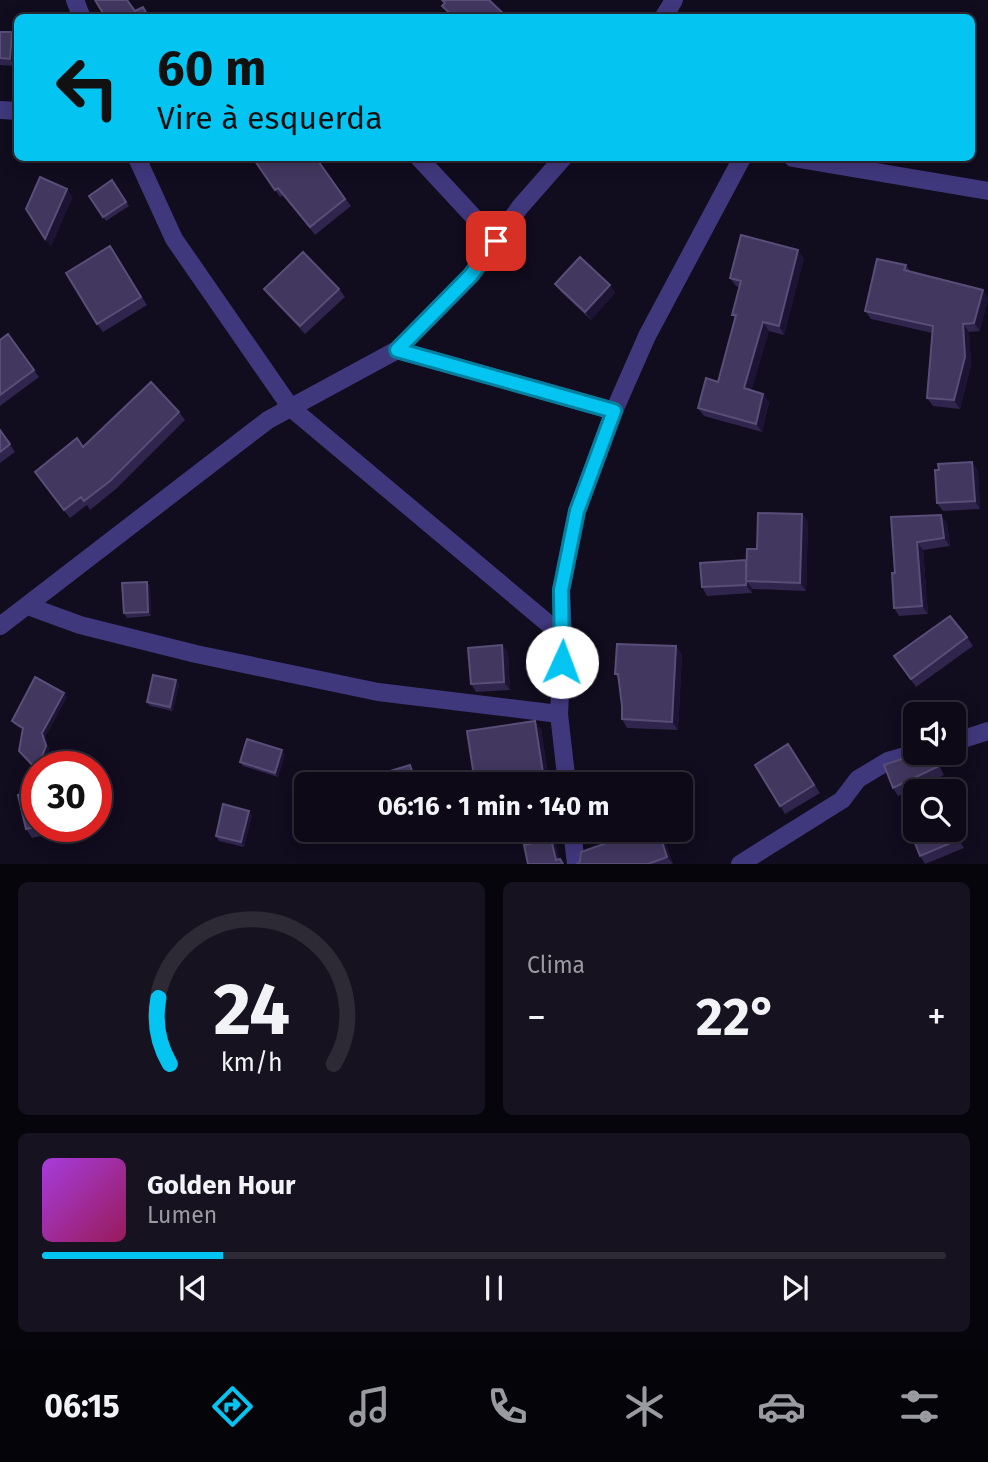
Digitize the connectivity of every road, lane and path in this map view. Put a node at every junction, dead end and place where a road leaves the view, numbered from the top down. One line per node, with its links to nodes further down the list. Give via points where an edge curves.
1 (138, 161): 9 (street, via 174,239)
2 (422, 161): 7 (street)
3 (561, 161): 7 (street)
4 (740, 161): 10 (street, via 647,336)
5 (811, 161): 6 (street)
6 (988, 191)
7 (496, 241): 8 (street, via 471,275)
8 (397, 350): 9 (street); 10 (street)
9 (292, 408): 11 (street, via 133,521); 13 (street)
10 (614, 411): 13 (street, via 577,511 561,590)
11 (29, 606): 12 (street); 14 (street, via 80,625 195,654 378,692)
12 (0, 626)
13 (563, 636): 14 (street)
14 (559, 714): 18 (street)
15 (988, 732): 16 (street)
16 (966, 738)
17 (903, 757): 21 (street, via 858,779 842,800)
18 (566, 772)
19 (573, 842): 20 (street)
20 (576, 863)
21 (740, 863)

